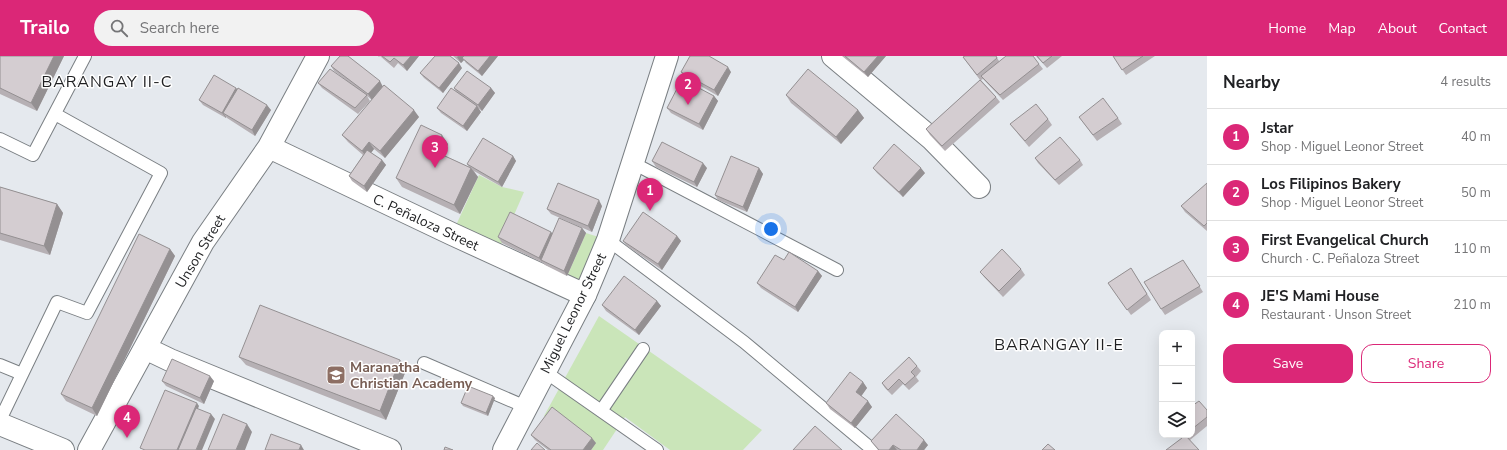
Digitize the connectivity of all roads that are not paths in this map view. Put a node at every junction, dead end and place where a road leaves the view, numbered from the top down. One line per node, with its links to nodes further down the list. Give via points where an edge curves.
1 (85, 56): 5 (lane)
2 (318, 56): 7 (street, Unson Street)
3 (667, 56): 8 (street, Miguel Leonor Street)
4 (833, 56): 9 (street, via 932,139)
5 (54, 114): 6 (lane, via 33,156); 18 (lane, via 161,173 88,313 57,302)
6 (0, 139)
7 (269, 147): 12 (street, C. Peñaloza Street); 13 (street, Unson Street, via 203,242)
8 (633, 163): 10 (street, Miguel Leonor Street); 11 (lane)
9 (979, 187)
10 (608, 240): 12 (street, Miguel Leonor Street); 28 (lane, via 744,342)
11 (836, 270)
12 (585, 296): 17 (street, Miguel Leonor Street)
13 (145, 348): 24 (street, Unson Street); 25 (street)
14 (643, 349): 20 (lane)
15 (424, 363): 19 (lane)
16 (0, 365): 18 (lane)
17 (544, 371): 19 (street, Miguel Leonor Street); 20 (lane)
18 (22, 374): 21 (lane)
19 (526, 407): 26 (street, Miguel Leonor Street)
20 (601, 411): 27 (lane)
21 (0, 420)
22 (0, 424): 23 (street)
23 (63, 450)
24 (89, 450)
25 (390, 450)
26 (504, 450)
27 (657, 450)
28 (873, 450)

